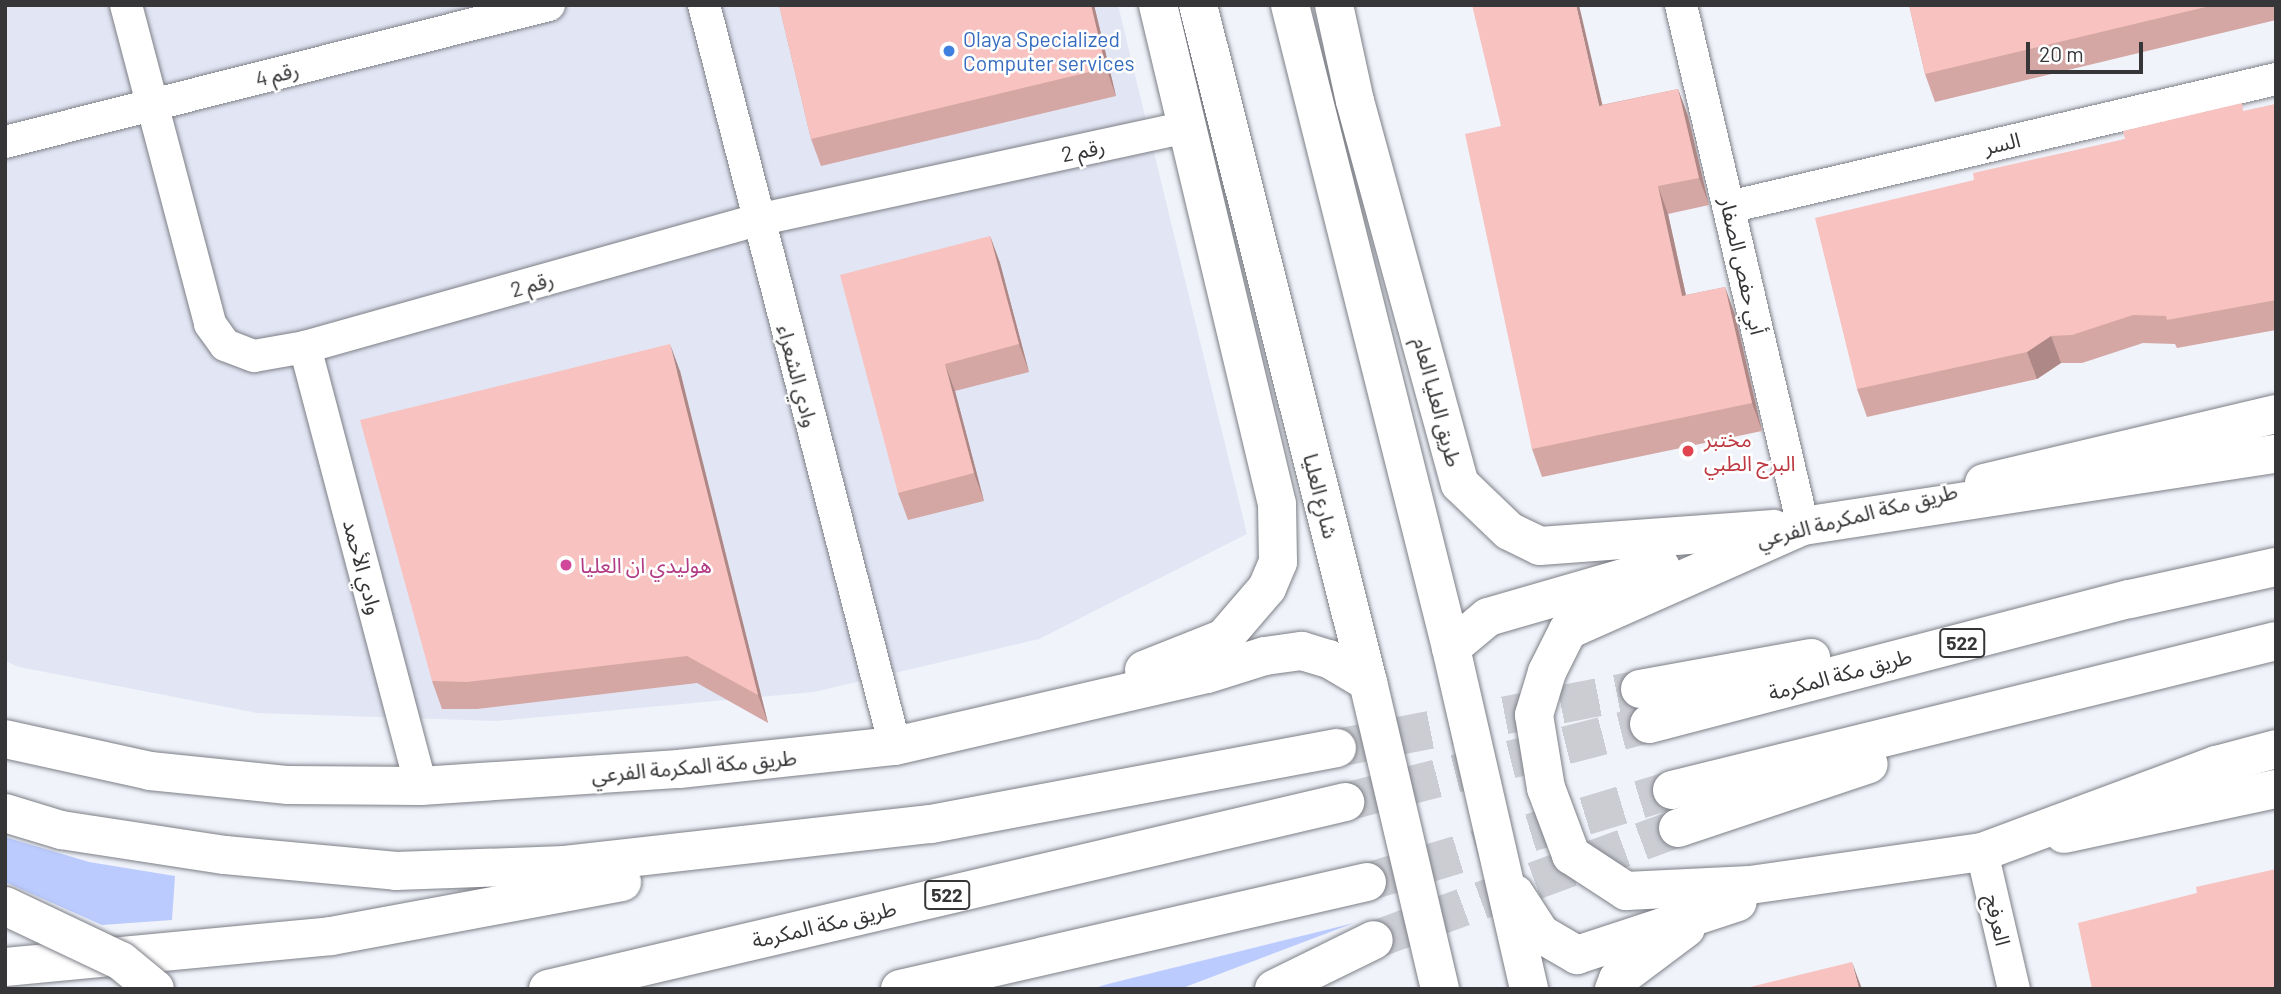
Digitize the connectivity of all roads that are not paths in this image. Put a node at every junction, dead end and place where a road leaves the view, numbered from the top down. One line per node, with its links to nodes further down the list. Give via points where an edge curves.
1 (126, 5): 10 (street, رقم 2)
2 (549, 5): 10 (street, رقم 4)
3 (704, 5): 14 (street, وادي الشعراء)
4 (1158, 5): 11 (main road)
5 (1198, 5): 23 (main road, شارع العليا)
6 (1290, 5): 21 (main road)
7 (1334, 5): 18 (main road, طريق العليا العام, via 1355,101 1460,484 1483,511 1509,531 1541,546)
8 (1681, 5): 13 (street, أبي حفص الصفار)
9 (2276, 79): 13 (street, السر)
10 (152, 105): 12 (street, رقم 4); 15 (street, رقم 2, via 210,324 225,345 254,356)
11 (1187, 127): 14 (street, رقم 2); 25 (main road, via 1278,504 1278,562 1267,588 1224,638)
12 (5, 142)
13 (1729, 207): 18 (street, أبي حفص الصفار)
14 (757, 220): 15 (street, رقم 2); 27 (street, وادي الشعراء)
15 (305, 347): 30 (street, وادي الأحمد)
16 (2276, 414): 18 (main road, طريق مكة المكرمة الفرعي)
17 (2276, 454): 18 (main road)
18 (1803, 526): 21 (main road, طريق مكة المكرمة الفرعي, via 1488,617); 37 (main road, via 1568,630 1547,673 1534,715 1546,788 1572,855 1626,891 1750,884)
19 (2276, 567): 24 (main road)
20 (2276, 641): 22 (main road)
21 (1451, 649): 38 (main road)
22 (2134, 676): 32 (main road); 36 (main road)
23 (1368, 682): 25 (main road, طريق مكة المكرمة الفرعي, via 1329,659 1302,651 1265,656); 44 (main road, شارع العليا)
24 (1645, 706)
25 (1029, 716): 27 (main road, طريق مكة المكرمة الفرعي)
26 (5, 739): 30 (main road, طريق مكة المكرمة الفرعي, via 150,771 288,785)
27 (895, 746): 30 (main road, طريق مكة المكرمة الفرعي, via 679,769)
28 (1337, 748): 35 (main road)
29 (2276, 749): 37 (main road, via 2216,765)
30 (421, 786)
31 (2276, 789): 37 (main road)
32 (1672, 790)
33 (1345, 802): 46 (main road, طريق مكة المكرمة / 522)
34 (5, 813): 35 (main road, via 61,830 225,855 396,871 565,865)
35 (931, 824): 43 (main road, via 331,936)
36 (1678, 828)
37 (1982, 852): 41 (main road); 51 (street, العرفج)
38 (1502, 875): 41 (main road, via 1541,934 1577,955); 49 (main road)
39 (1367, 882): 47 (main road)
40 (5, 906): 45 (main road, bridge, via 121,961)
41 (1716, 906): 50 (main road, via 1618,979)
42 (1374, 940): 48 (main road)
43 (5, 967)
44 (1436, 986)
45 (155, 989)
46 (548, 989)
47 (900, 989)
48 (1273, 989)
49 (1529, 989)
50 (1614, 989)
51 (2014, 989)

